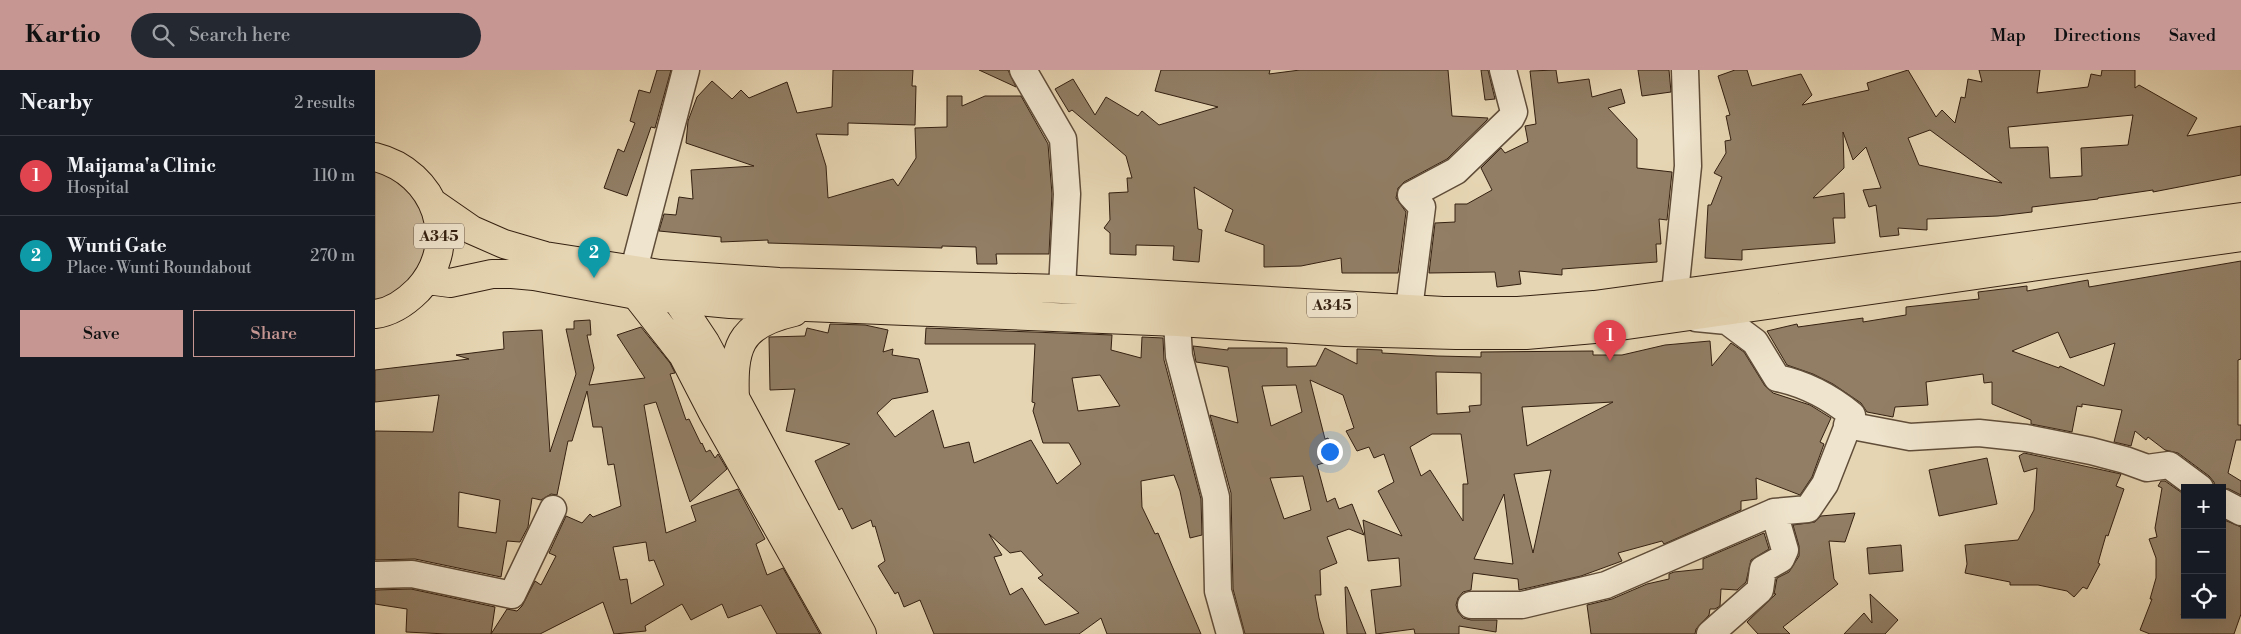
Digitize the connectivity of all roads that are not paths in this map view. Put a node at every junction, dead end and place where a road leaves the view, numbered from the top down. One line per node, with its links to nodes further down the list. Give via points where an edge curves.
1 (686, 70): 10 (street)
2 (1023, 70): 11 (street, via 1063,139 1067,194)
3 (1503, 70): 15 (street, via 1514,112 1511,118 1456,171 1411,195 1422,207)
4 (1685, 70): 13 (street, via 1688,166)
5 (375, 157): 6 (main road, A345, via 407,171)
6 (433, 203): 9 (main road, A345, via 439,222 440,242 436,262); 10 (main road, A345, via 473,230 504,244)
7 (2241, 217): 13 (main road, A345)
8 (2241, 237): 13 (main road, A345)
9 (427, 280): 10 (main road, A345, via 450,284 492,274); 16 (main road, A345, via 409,300 385,313)
10 (643, 280): 11 (main road, A345); 12 (main road, A345); 27 (main road, via 713,414)
11 (1062, 289): 15 (main road, A345)
12 (677, 300): 14 (main road, A345); 18 (main road, via 705,342)
13 (1679, 305): 15 (main road, A345, via 1594,304 1518,311); 17 (main road, A345, via 1606,328 1527,334 1456,336); 19 (street, via 1727,321 1755,342 1777,378 1797,382 1827,397 1852,415)
14 (821, 306): 17 (main road, A345); 18 (main road, via 777,316 755,326 742,341 735,359)
15 (1409, 310)
16 (375, 314)
17 (1177, 322): 29 (street, via 1179,356 1216,497 1218,591)
18 (735, 402): 28 (main road)
19 (1847, 425): 20 (street, via 1910,437 1979,433 2026,438 2099,453 2147,468 2169,464); 23 (street, via 1825,484 1808,509)
20 (2195, 484)
21 (2226, 504): 24 (street)
22 (553, 509): 25 (street, via 512,595 411,574)
23 (1774, 512): 26 (street, via 1606,585 1522,605); 30 (street, via 1785,550 1781,559 1763,569 1760,590)
24 (2241, 512)
25 (375, 575)
26 (1471, 605)
27 (838, 634)
28 (862, 634)
29 (1230, 634)
30 (1710, 634)

